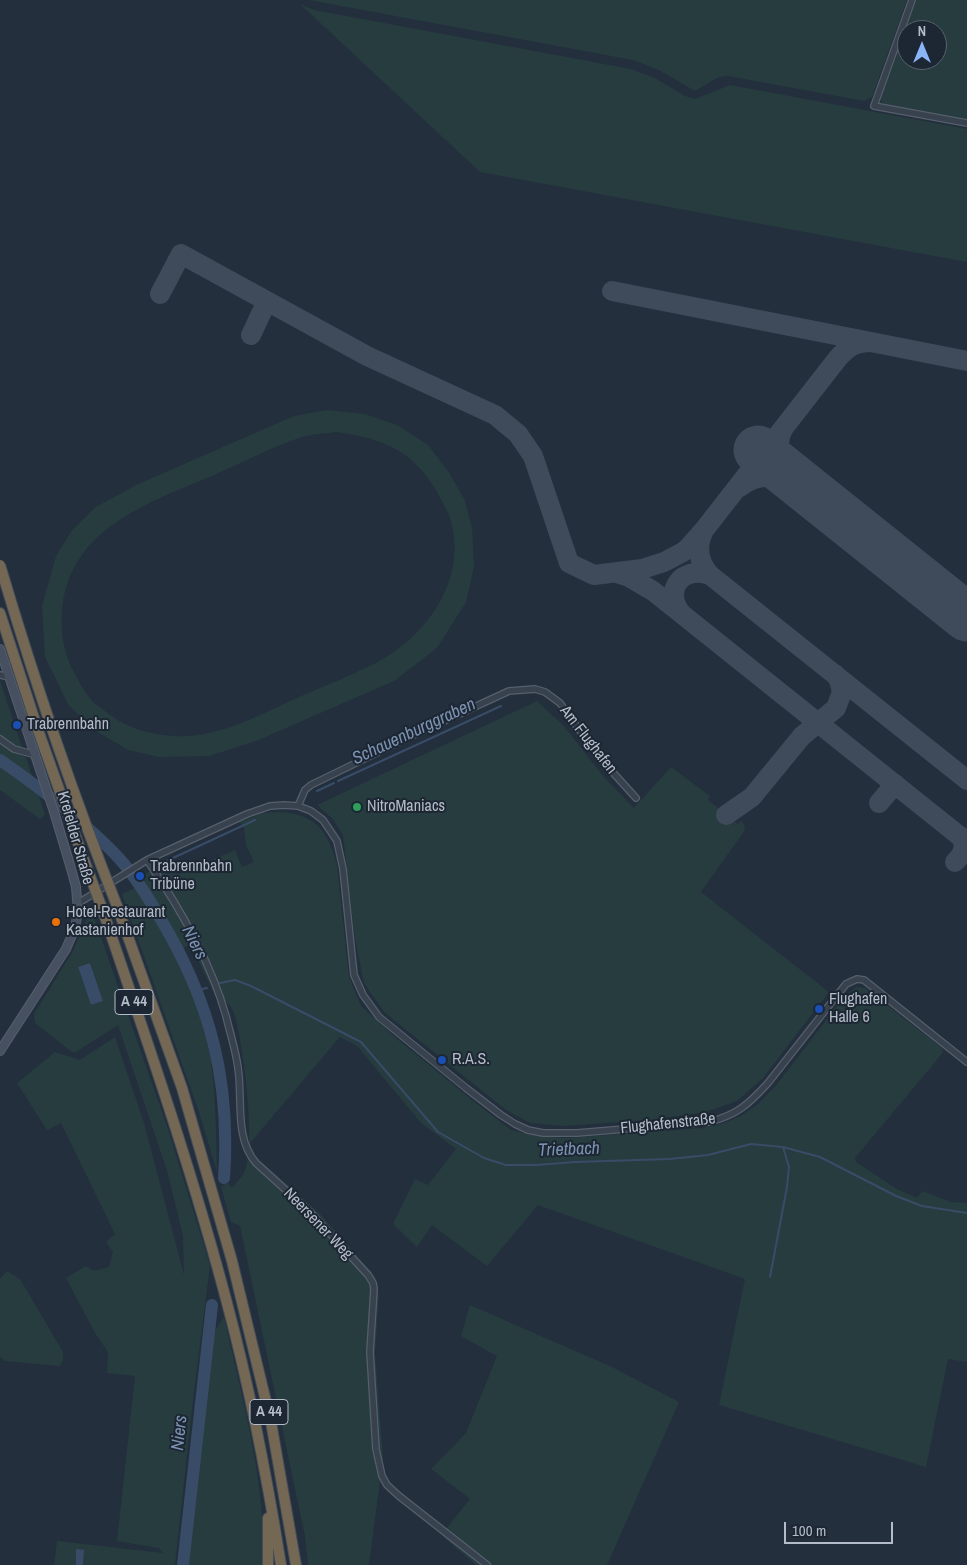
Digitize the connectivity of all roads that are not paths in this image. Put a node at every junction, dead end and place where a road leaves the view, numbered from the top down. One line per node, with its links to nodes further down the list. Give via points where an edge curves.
1 (912, 0): 2 (street, via 874,106)
2 (967, 124)
3 (0, 565): 19 (highway, A 44, bridge, via 96,854 182,1088 232,1261 271,1422)
4 (0, 613): 16 (highway, A 44, bridge, via 103,911 209,1236 228,1304)
5 (0, 649): 7 (street, Krefelder Straße)
6 (0, 675): 7 (street)
7 (9, 676): 9 (street, Krefelder Straße)
8 (0, 739): 9 (street, via 14,749)
9 (36, 756): 13 (street, Krefelder Straße, via 73,876)
10 (636, 798): 11 (street, Am Flughafen, via 598,756 560,703 545,692 528,689 509,691 311,785)
11 (298, 806): 12 (street, Flughafenstraße, via 270,806 247,814); 15 (street, Flughafenstraße, via 322,820 337,842 343,869 354,975 363,995 379,1017 433,1062 501,1116 528,1130 578,1133 725,1118 755,1098 846,984 857,979 864,980)
12 (147, 860): 13 (street, Flughafenstraße); 20 (street, Neersener Weg, via 209,970 225,1014 238,1068 242,1134 248,1152 323,1226 373,1283 371,1379 376,1449 382,1476 398,1496)
13 (77, 904): 14 (street, Krefelder Straße, via 76,922 66,949)
14 (0, 1050)
15 (967, 1062)
16 (267, 1479): 17 (highway); 18 (highway, A 44)
17 (268, 1565)
18 (281, 1565)
19 (296, 1565)
20 (487, 1565)

